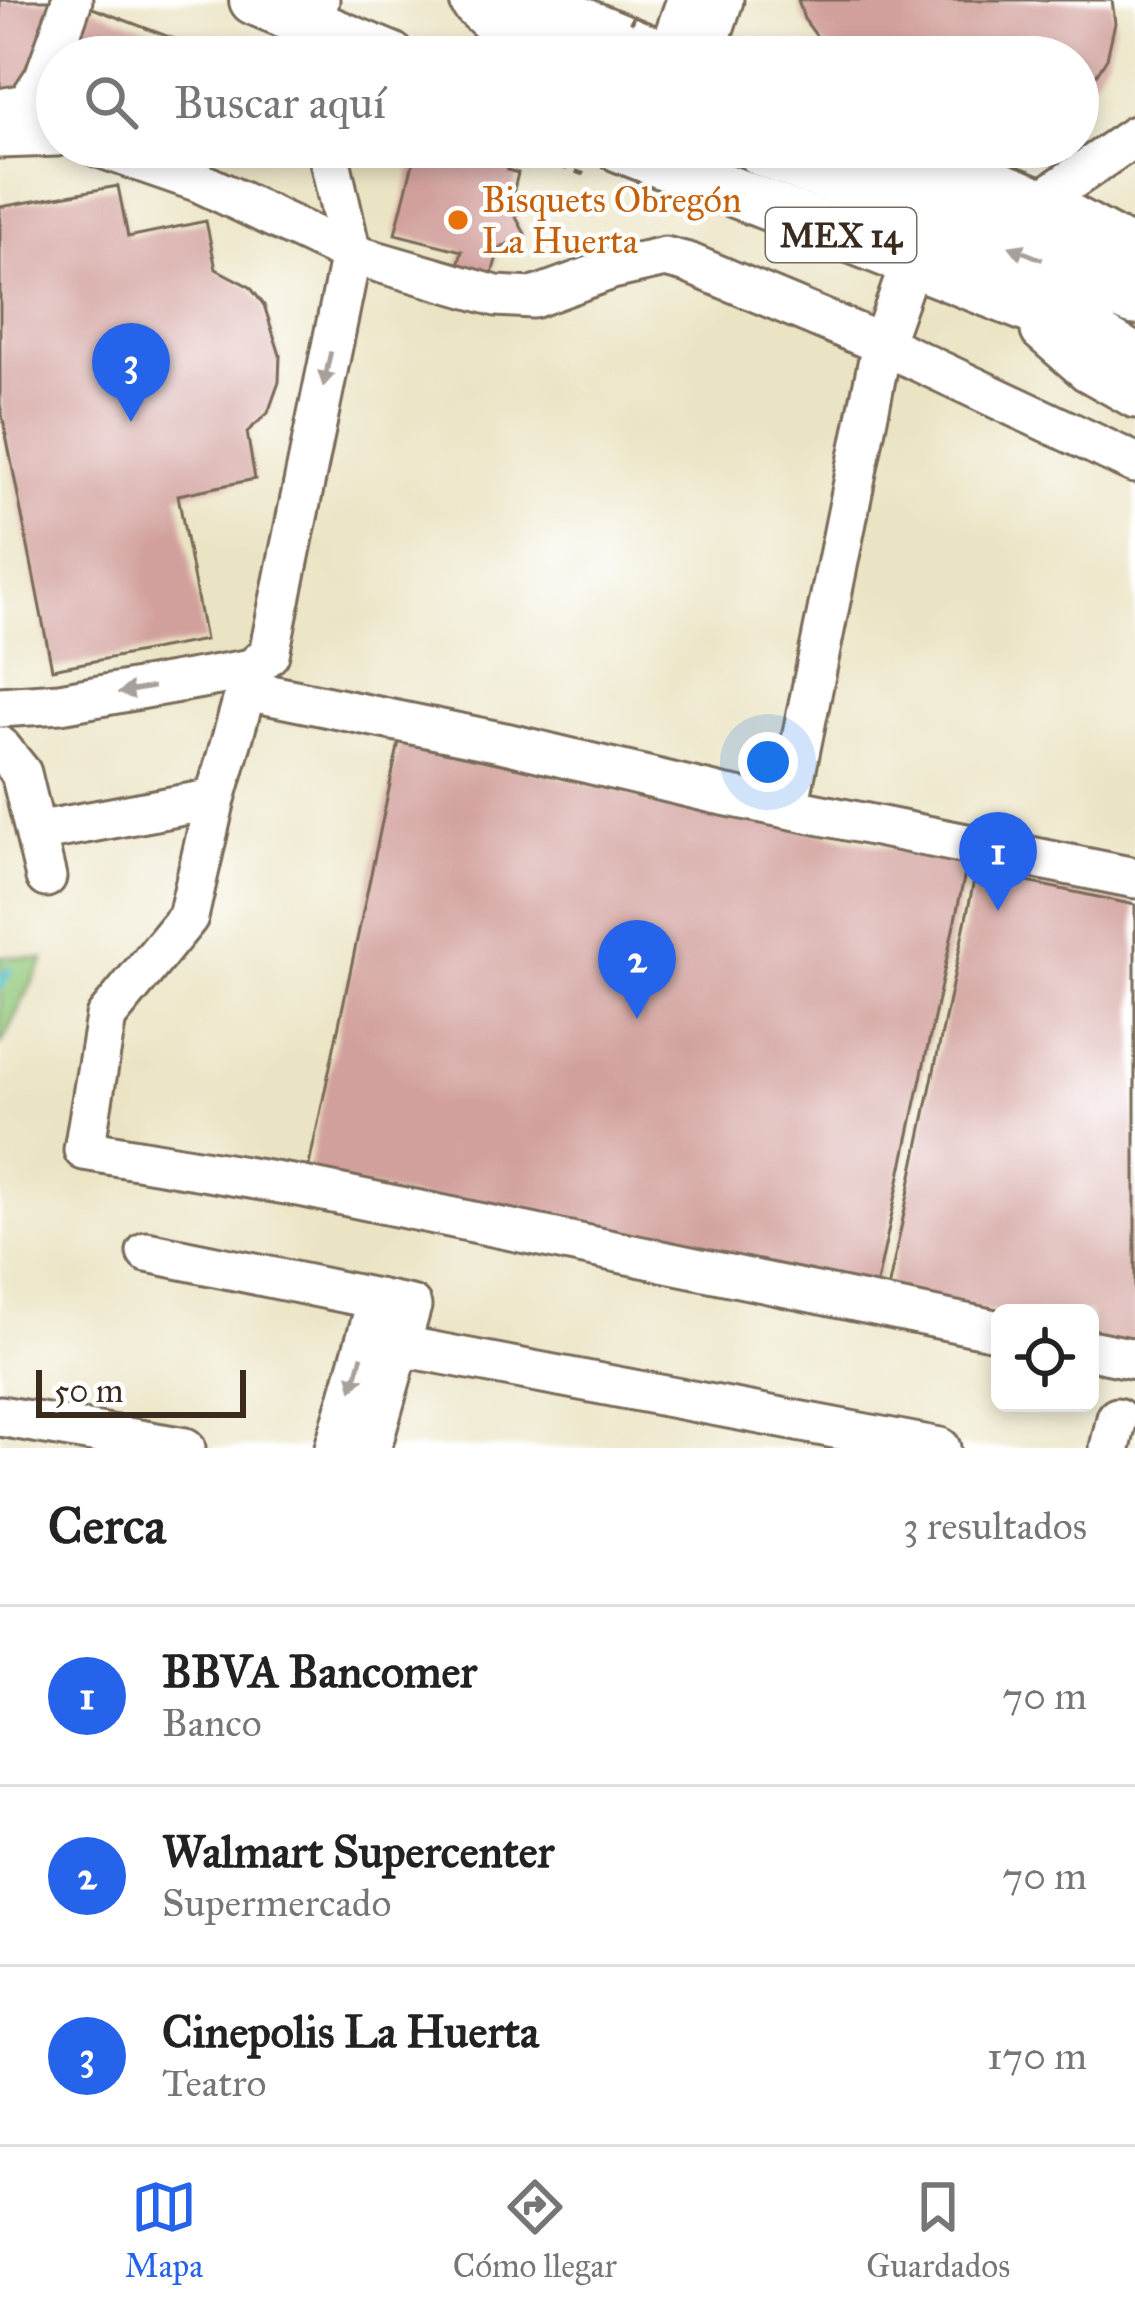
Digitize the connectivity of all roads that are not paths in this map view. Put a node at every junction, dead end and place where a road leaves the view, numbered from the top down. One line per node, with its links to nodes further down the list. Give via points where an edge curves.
1 (73, 0): 8 (street)
2 (254, 0): 7 (main road)
3 (478, 0): 6 (highway)
4 (688, 0): 11 (street)
5 (723, 0): 12 (street)
6 (542, 16): 10 (main road)
7 (310, 21): 9 (main road)
8 (60, 36)
9 (344, 36)
10 (602, 36)
11 (674, 36)
12 (711, 36)
13 (36, 90): 14 (street, via 27,104)
14 (0, 109)
15 (1135, 136): 18 (street)
16 (36, 137): 17 (street)
17 (0, 138)
18 (1099, 161)
19 (158, 168): 27 (street)
20 (332, 168): 27 (street)
21 (622, 168): 28 (main road, MEX 14)
22 (815, 168): 30 (highway, one-way to 22)
23 (952, 168): 25 (main road, MEX 14)
24 (1088, 168): 25 (street)
25 (1039, 202): 26 (main road, MEX 14)
26 (1116, 244)
27 (351, 254): 32 (street, via 496,296 533,298 665,257); 37 (street, one-way to 37, via 269,654)
28 (910, 262): 29 (main road, MEX 14); 32 (street)
29 (1000, 296): 31 (main road, MEX 14); 35 (street, via 1087,370)
30 (1135, 296)
31 (1064, 323): 33 (main road, MEX 14); 34 (highway)
32 (882, 344): 36 (street); 41 (street)
33 (1135, 349)
34 (1135, 364)
35 (1135, 398)
36 (1135, 463)
37 (249, 680): 38 (street, one-way to 38); 40 (street); 41 (street)
38 (0, 707)
39 (0, 748): 42 (street, via 21,773)
40 (215, 799): 42 (street); 47 (street, via 188,917 106,1017 84,1150 304,1187)
41 (788, 808): 44 (street)
42 (36, 832): 43 (street)
43 (46, 877)
44 (1135, 878)
45 (147, 1252): 46 (street)
46 (379, 1298): 48 (street, via 411,1306); 53 (street, one-way to 53)
47 (991, 1329)
48 (401, 1346): 54 (street); 55 (street)
49 (1099, 1352): 50 (street)
50 (1135, 1359)
51 (0, 1416): 52 (street)
52 (185, 1448)
53 (335, 1448)
54 (371, 1448)
55 (940, 1448)

